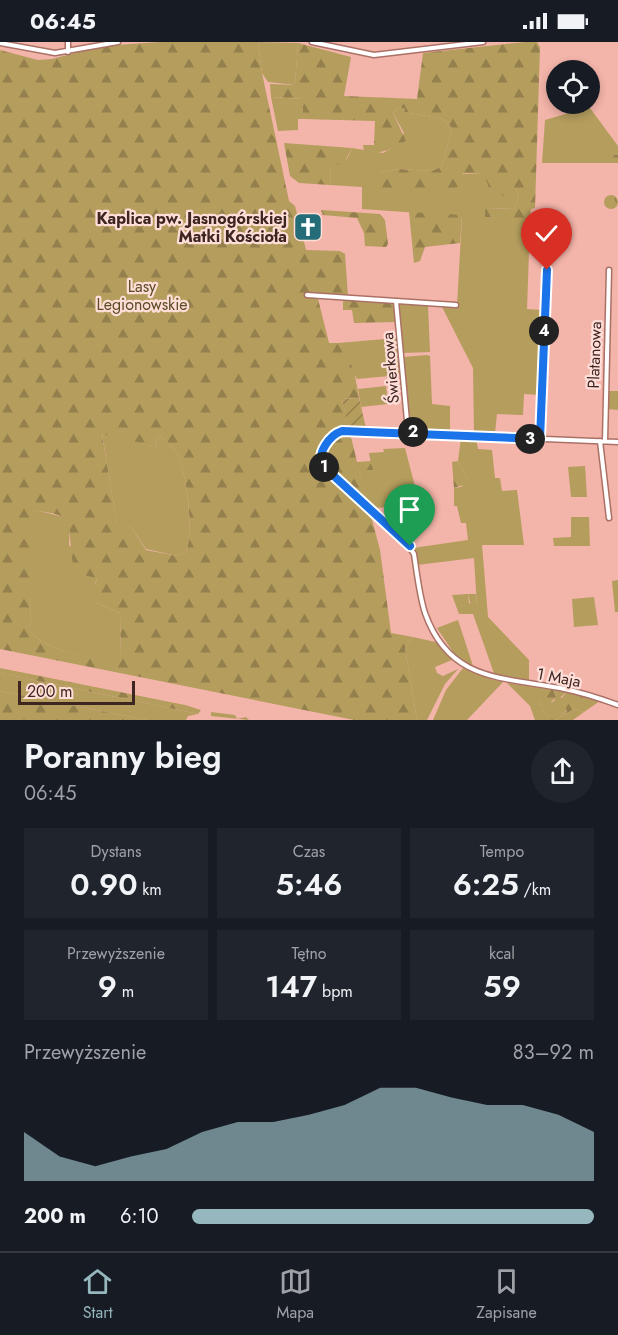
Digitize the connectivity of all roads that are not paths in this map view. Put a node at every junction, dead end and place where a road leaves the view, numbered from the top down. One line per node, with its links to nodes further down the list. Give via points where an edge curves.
1 (68, 42): 6 (street)
2 (118, 42): 6 (street)
3 (312, 42): 4 (street, via 374,55)
4 (483, 42)
5 (0, 43): 6 (street, via 38,52)
6 (68, 52)
7 (547, 270): 13 (street)
8 (609, 270): 14 (street, Platanowa)
9 (307, 295): 10 (street)
10 (396, 301): 11 (street); 12 (street, Świerkowa)
11 (456, 305)
12 (408, 432): 13 (street); 17 (street, 1 Maja, via 342,431 327,442 320,462 410,546 425,613 453,658 466,668 494,678 561,688)
13 (540, 439): 14 (street)
14 (602, 441): 15 (street); 16 (street, Platanowa)
15 (618, 442)
16 (609, 518)
17 (618, 705)

